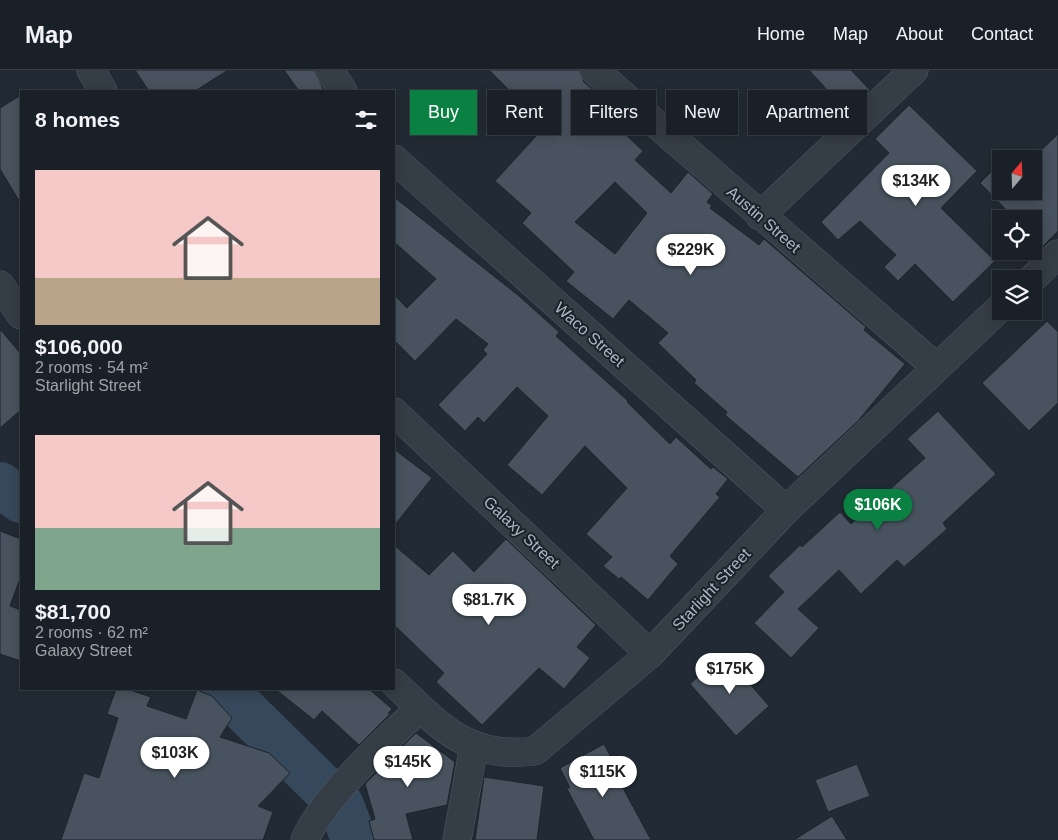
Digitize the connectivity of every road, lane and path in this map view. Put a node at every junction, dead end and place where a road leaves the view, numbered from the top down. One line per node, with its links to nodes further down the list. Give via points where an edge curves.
1 (91, 70): 5 (street)
2 (329, 70): 6 (street)
3 (594, 70): 8 (street, Austin Street)
4 (914, 70): 8 (street)
5 (102, 90)
6 (342, 90)
7 (395, 159): 16 (street, Waco Street)
8 (760, 216): 14 (street, Austin Street)
9 (1058, 254): 10 (street)
10 (1041, 270)
11 (0, 285): 12 (street)
12 (20, 314)
13 (992, 315): 14 (street, Starlight Street)
14 (936, 367): 16 (street, Starlight Street)
15 (395, 413): 17 (street, Galaxy Street)
16 (786, 510): 17 (street, Starlight Street)
17 (650, 654): 20 (street, Starlight Street, via 535,751 518,754)
18 (395, 684): 19 (street, Starlight Street)
19 (420, 708): 20 (street, Starlight Street, via 438,726); 21 (street, via 335,796)
20 (474, 746): 22 (street)
21 (305, 840)
22 (457, 840)

